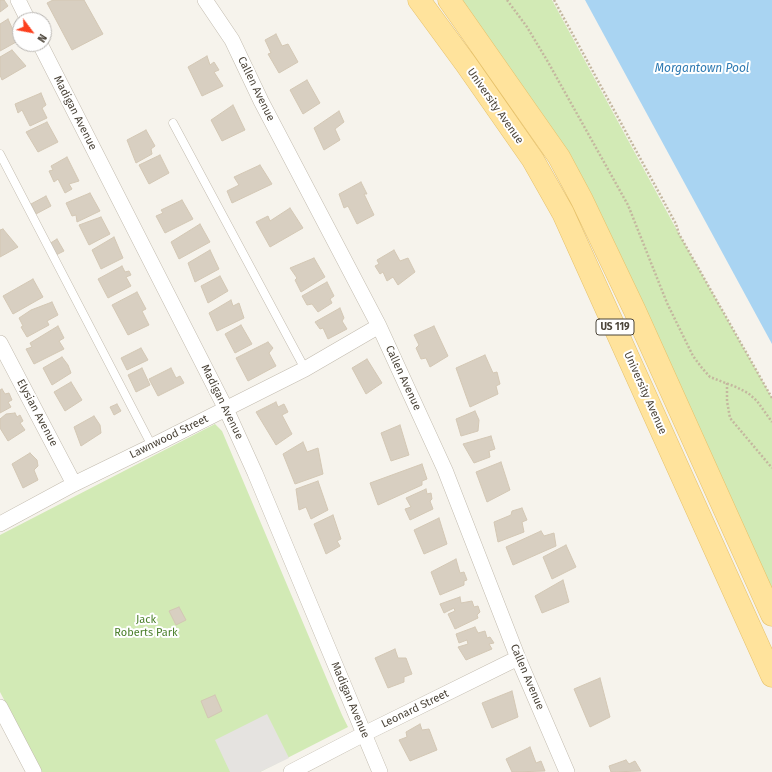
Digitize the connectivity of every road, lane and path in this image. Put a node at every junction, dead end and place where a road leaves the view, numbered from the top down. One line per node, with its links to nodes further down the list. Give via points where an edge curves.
1 (18, 0): 7 (street)
2 (205, 0): 11 (street, Callen Avenue, via 232,40 261,101)
3 (419, 0): 24 (main road, University Avenue / US 119, via 533,160 563,212)
4 (449, 0): 22 (main road, US 119, via 559,157 582,200)
5 (507, 0): 14 (path, via 530,32 628,205 667,303 693,356 710,377)
6 (554, 0): 15 (path, via 676,224 679,234)
7 (24, 12)
8 (44, 52): 16 (street, Madigan Avenue)
9 (173, 123): 13 (lane)
10 (0, 154): 18 (lane)
11 (379, 326): 13 (street, Lawnwood Street); 23 (street, Callen Avenue, via 445,470)
12 (0, 343): 20 (street, Elysian Avenue)
13 (304, 369): 16 (street, Lawnwood Street)
14 (727, 383): 17 (path, via 748,393); 19 (path, via 730,418)
15 (772, 398)
16 (226, 409): 18 (street, Lawnwood Street); 26 (street, Madigan Avenue)
17 (772, 422)
18 (152, 446): 20 (street, Lawnwood Street)
19 (772, 468)
20 (74, 484): 21 (street, Lawnwood Street)
21 (0, 524)
22 (772, 615)
23 (518, 658): 26 (street, Leonard Street); 30 (street, Callen Avenue)
24 (772, 676)
25 (0, 706): 27 (street)
26 (364, 734): 28 (street, Leonard Street); 29 (street, Madigan Avenue)
27 (34, 772)
28 (292, 772)
29 (380, 772)
30 (567, 772)

